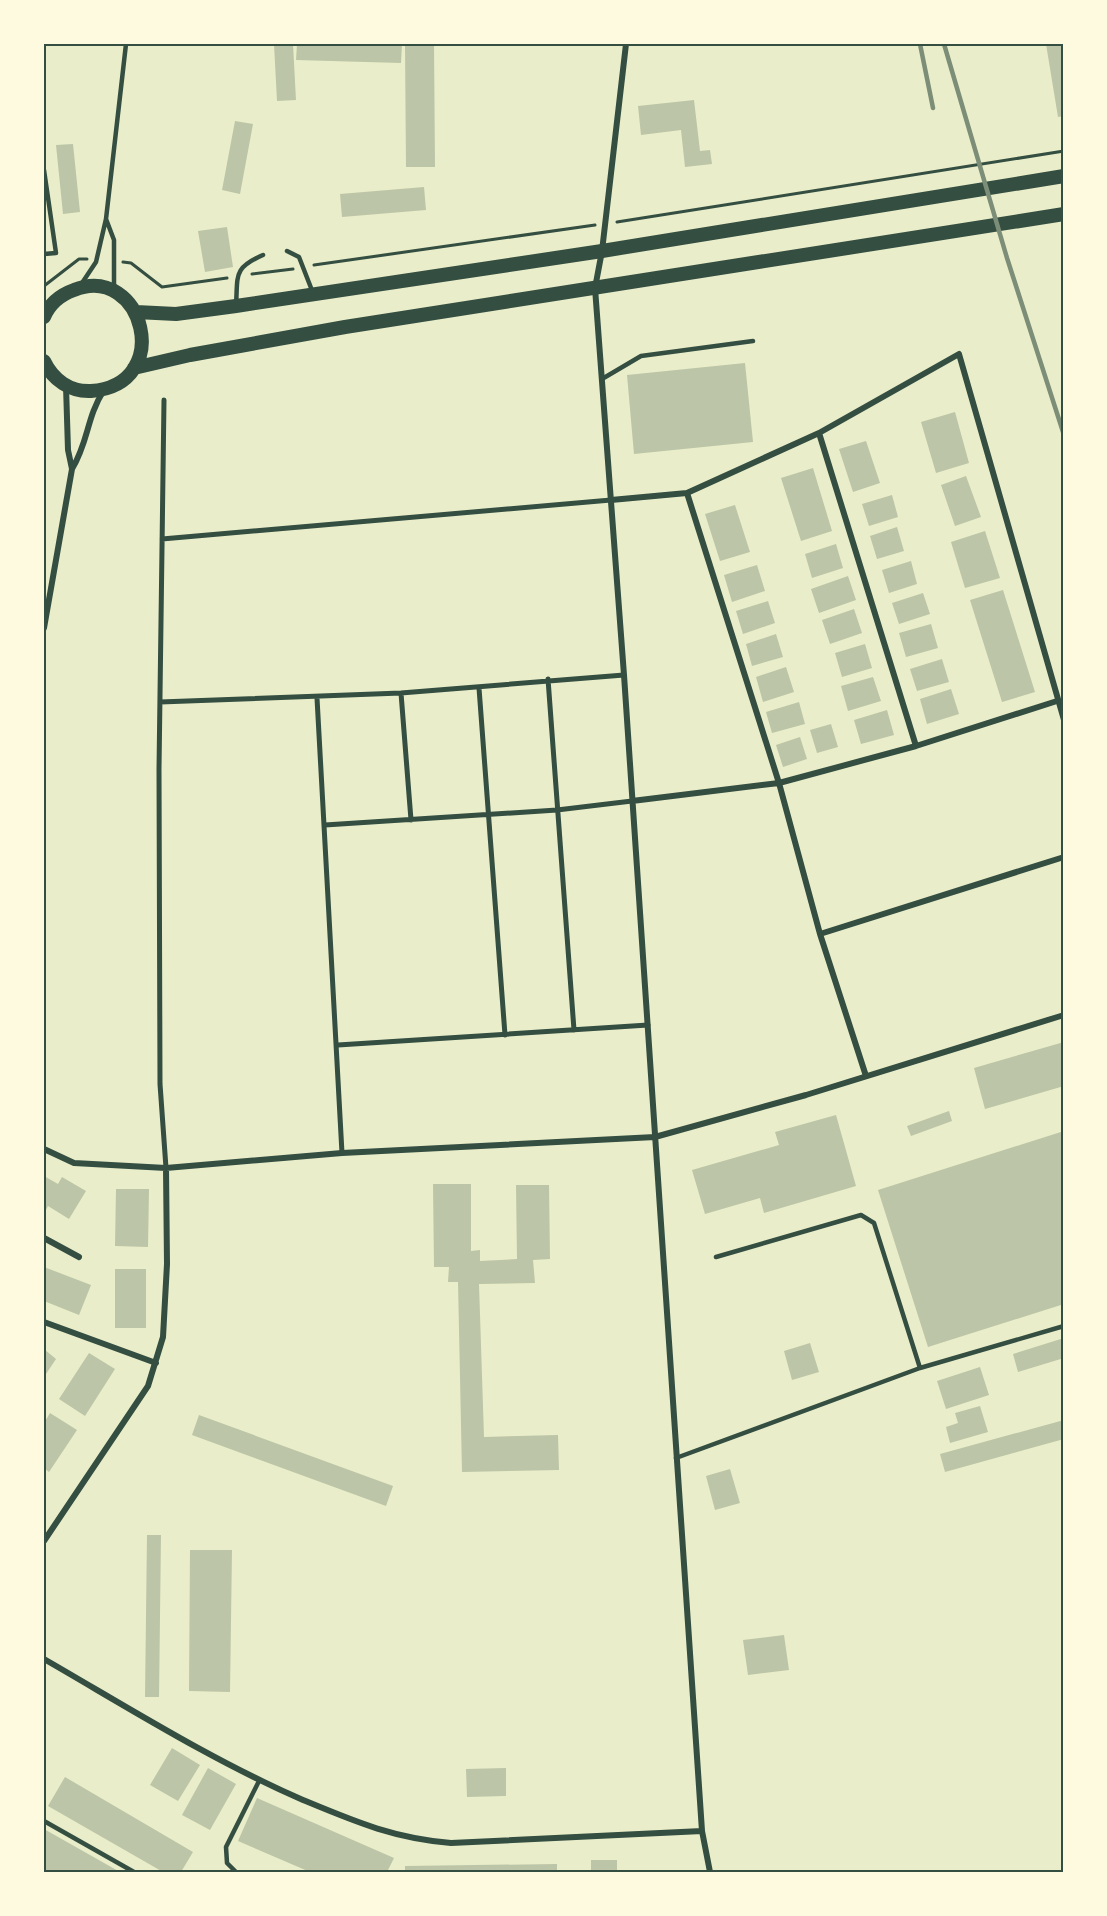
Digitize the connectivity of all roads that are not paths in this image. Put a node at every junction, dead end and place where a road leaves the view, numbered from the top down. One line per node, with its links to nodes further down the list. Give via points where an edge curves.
1 (126, 44): 6 (lane)
2 (626, 44): 8 (street)
3 (44, 170): 9 (lane, via 56,253)
4 (1064, 176): 8 (main road)
5 (1064, 214): 12 (main road)
6 (106, 219): 11 (lane, via 96,260); 13 (lane, via 114,240)
7 (287, 251): 14 (lane, via 299,257)
8 (602, 251): 12 (street); 14 (main road)
9 (44, 254)
10 (263, 255): 15 (lane, via 244,264 238,276)
11 (79, 288): 13 (main road, via 97,287); 17 (main road, via 64,294)
12 (595, 288): 20 (main road, via 345,327); 21 (street)
13 (114, 292): 16 (main road)
14 (313, 293): 15 (main road)
15 (236, 306): 16 (main road, via 176,314)
16 (136, 312): 20 (main road, via 143,333 142,352)
17 (44, 317)
18 (753, 341): 21 (lane, via 641,356)
19 (45, 368): 22 (main road)
20 (134, 368): 23 (main road, via 122,381)
21 (602, 379): 28 (street)
22 (66, 386): 23 (main road, via 81,392); 26 (street)
23 (105, 390): 26 (street, via 90,415 83,451)
24 (164, 400): 29 (street)
25 (819, 434): 27 (street); 36 (street, via 958,354); 39 (street)
26 (72, 469): 30 (street)
27 (687, 493): 28 (street); 40 (street)
28 (611, 500): 29 (street); 31 (street)
29 (162, 539): 37 (street)
30 (44, 628)
31 (624, 675): 32 (street); 41 (street)
32 (548, 679): 33 (street); 42 (street)
33 (479, 688): 34 (street); 43 (street)
34 (401, 693): 35 (street); 44 (street)
35 (317, 698): 37 (street); 45 (street)
36 (1058, 701): 38 (street); 39 (street)
37 (160, 702): 57 (street, via 160,1072)
38 (1064, 720)
39 (916, 746): 40 (street)
40 (779, 783): 41 (street); 47 (street)
41 (632, 801): 42 (street); 49 (street)
42 (557, 810): 43 (street); 50 (street)
43 (487, 814): 44 (street); 51 (street)
44 (411, 820): 45 (street)
45 (325, 825): 52 (street)
46 (1064, 857): 47 (street)
47 (820, 934): 53 (street)
48 (1064, 1016): 53 (street)
49 (648, 1025): 50 (street); 54 (street)
50 (574, 1030): 51 (street)
51 (505, 1035): 52 (street)
52 (338, 1045): 56 (street)
53 (866, 1076): 54 (street)
54 (655, 1137): 56 (street); 65 (street)
55 (44, 1149): 57 (street, via 74,1163)
56 (342, 1153): 57 (street)
57 (166, 1168): 63 (street, via 163,1336)
58 (44, 1238): 59 (street)
59 (79, 1257)
60 (716, 1257): 64 (lane, via 861,1215 874,1223)
61 (44, 1322): 63 (street)
62 (1064, 1326): 64 (lane)
63 (156, 1363): 66 (street, via 148,1386)
64 (920, 1368): 65 (lane)
65 (676, 1458): 70 (street)
66 (44, 1541)
67 (44, 1659): 68 (street)
68 (260, 1781): 70 (street, via 385,1833 416,1840 451,1843); 72 (lane, via 226,1847 227,1863)
69 (44, 1821): 71 (lane)
70 (702, 1831): 73 (street)
71 (134, 1872)
72 (236, 1872)
73 (710, 1872)

